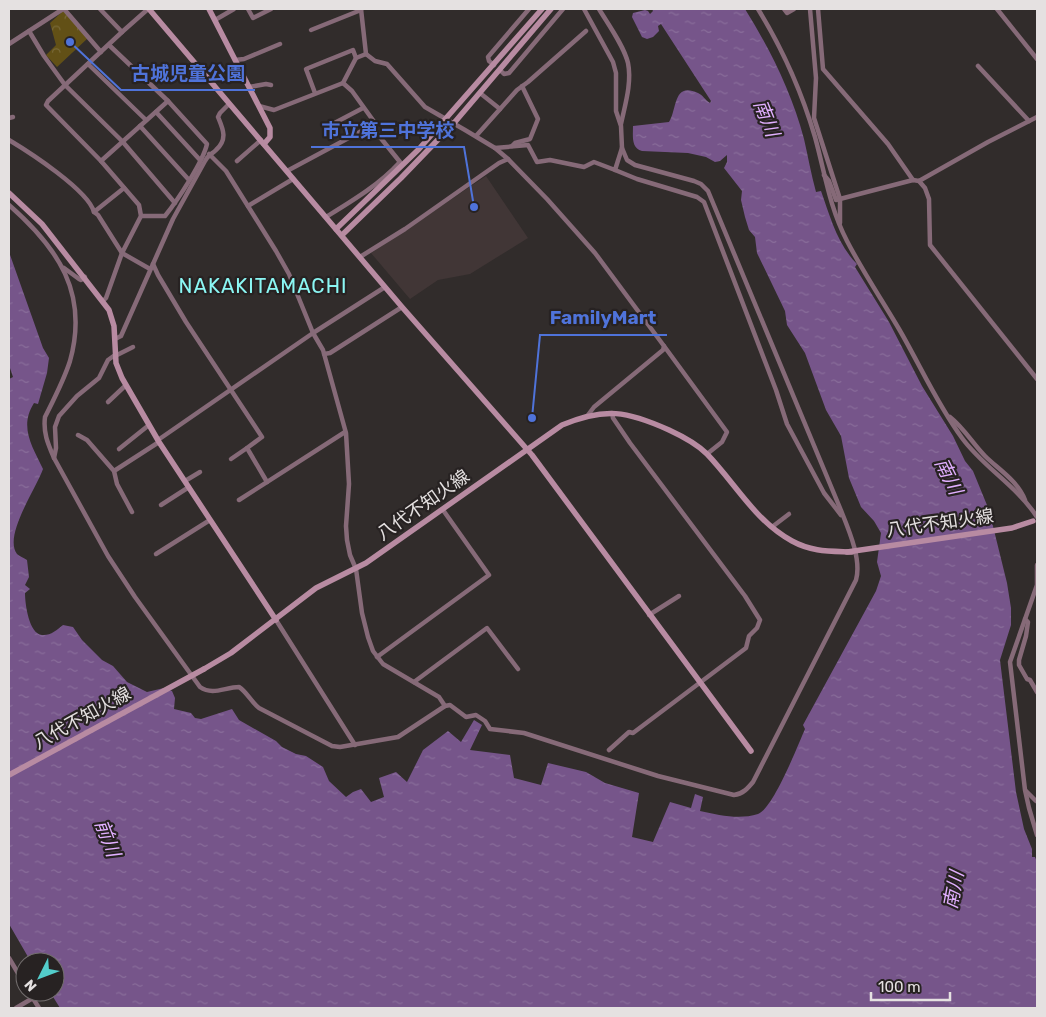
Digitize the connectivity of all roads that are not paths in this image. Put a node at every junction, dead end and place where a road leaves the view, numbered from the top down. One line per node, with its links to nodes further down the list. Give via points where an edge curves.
1 (63, 9): 23 (street); 29 (street)
2 (100, 9): 25 (street)
3 (149, 9): 25 (street); 46 (street)
4 (209, 9): 21 (street)
5 (234, 9): 21 (street)
6 (248, 9): 7 (street, via 252,18)
7 (271, 9)
8 (361, 9): 22 (street); 30 (street)
9 (529, 9): 35 (street, via 488,57)
10 (542, 9): 35 (street)
11 (551, 9): 37 (street)
12 (563, 9): 37 (street, via 509,73 504,74)
13 (584, 9): 58 (street, via 613,62 616,110)
14 (758, 9): 75 (street, via 796,86 815,138)
15 (784, 9): 16 (street, via 787,13)
16 (794, 9)
17 (810, 9): 83 (street, via 816,78 814,118)
18 (818, 9): 79 (street, via 823,69 888,144)
19 (997, 9): 32 (street)
20 (598, 10): 58 (street, via 628,62 630,80)
21 (215, 20): 33 (street)
22 (311, 30)
23 (28, 31): 26 (street); 39 (street)
24 (586, 31): 41 (street)
25 (122, 32): 28 (street)
26 (9, 44)
27 (280, 44): 33 (street)
28 (109, 45): 29 (street); 45 (street)
29 (101, 52): 34 (street)
30 (366, 54): 31 (street); 52 (street, via 387,64 425,107)
31 (356, 58): 38 (street); 43 (street, via 353,50 306,69)
32 (1037, 59)
33 (235, 60): 42 (street)
34 (88, 64): 39 (street); 53 (street)
35 (494, 65): 52 (street)
36 (978, 66): 54 (street)
37 (500, 70): 44 (street)
38 (343, 83): 43 (street); 48 (street)
39 (66, 85): 62 (street); 70 (street, via 46,105)
40 (272, 85): 42 (street)
41 (522, 86): 49 (street); 64 (street, via 538,119 530,139)
42 (249, 87): 47 (street)
43 (315, 93): 47 (street, via 274,110)
44 (480, 93): 49 (street); 55 (street)
45 (168, 101): 50 (street); 69 (street, via 207,144)
46 (229, 104): 63 (street); 67 (street, via 218,117 224,131 223,141)
47 (258, 106): 63 (street, via 271,131 270,137)
48 (363, 108): 57 (street, via 375,123); 59 (street)
49 (500, 109): 60 (street)
50 (156, 112): 53 (street); 69 (street)
51 (1037, 117): 54 (street)
52 (447, 119): 55 (street); 72 (street)
53 (146, 120): 56 (street)
54 (1029, 121): 80 (street)
55 (454, 123): 60 (street); 92 (street)
56 (140, 126): 62 (street); 78 (street)
57 (371, 126): 72 (street); 74 (street)
58 (621, 126): 66 (street)
59 (326, 128)
60 (476, 136): 65 (street)
61 (9, 140): 87 (street, via 84,195)
62 (122, 141): 70 (street); 84 (street)
63 (262, 142): 71 (street); 74 (street)
64 (512, 146): 65 (street); 73 (street, via 528,145 537,162 550,160 584,166 594,162)
65 (495, 148): 68 (street)
66 (622, 148): 73 (street); 134 (street, via 627,160 635,165 694,181 708,191)
67 (209, 154): 86 (street, via 222,166); 95 (street, via 173,219)
68 (508, 159): 94 (street); 105 (street, via 589,246)
69 (200, 160): 78 (street)
70 (101, 161): 81 (street)
71 (237, 161)
72 (402, 164): 76 (street)
73 (615, 170): 134 (street, via 704,202 787,424 824,493)
74 (287, 171): 77 (street)
75 (823, 175): 83 (street, via 829,180 836,200); 90 (street)
76 (388, 177): 89 (street); 91 (street)
77 (293, 178): 86 (street); 89 (street)
78 (189, 180): 84 (street)
79 (913, 180): 80 (street); 83 (street)
80 (919, 181): 108 (street, via 928,198 930,245)
81 (124, 188): 87 (street); 88 (street, via 139,205)
82 (9, 192): 98 (street, via 42,224)
83 (840, 199): 90 (street)
84 (176, 203): 88 (street, via 165,216)
85 (9, 205): 96 (street, via 44,239)
86 (248, 206): 102 (street, via 288,274)
87 (94, 212): 93 (street)
88 (141, 216): 93 (street)
89 (326, 217): 91 (street)
90 (840, 227): 136 (street, via 961,437 1026,502)
91 (336, 229): 92 (street)
92 (342, 235): 94 (street)
93 (122, 253): 97 (street); 100 (street)
94 (360, 256): 99 (street)
95 (153, 264): 97 (street); 110 (street)
96 (62, 267): 98 (street, via 81,280); 122 (street, via 70,284 76,317 69,362 45,417 47,443)
97 (150, 270): 103 (street, via 121,336)
98 (84, 277): 100 (street)
99 (385, 287): 101 (street); 102 (street)
100 (103, 301): 103 (street, via 109,310)
101 (402, 307): 106 (street); 120 (street)
102 (313, 333): 106 (street); 110 (street)
103 (115, 339): 107 (street)
104 (133, 346): 107 (street)
105 (664, 346): 113 (street); 121 (street, via 727,432 722,442)
106 (324, 354): 115 (street)
107 (115, 355): 109 (street); 122 (street, via 108,360 99,378 59,416 55,427)
108 (1037, 379)
109 (126, 386): 111 (street); 114 (street)
110 (231, 390): 117 (street); 118 (street, via 262,437)
111 (108, 402)
112 (612, 413): 113 (street, 八代不知火線); 121 (street, 八代不知火線, via 652,422 688,440); 150 (street, via 630,443 760,620 749,636 746,648)
113 (588, 415): 120 (street, 八代不知火線, via 562,425)
114 (150, 425): 117 (street); 119 (street)
115 (345, 432): 127 (street); 142 (street, via 349,484 346,540)
116 (78, 435): 124 (street, via 87,440)
117 (158, 441): 124 (street); 126 (street)
118 (247, 448): 123 (street); 127 (street)
119 (119, 449)
120 (526, 449): 131 (street, 八代不知火線); 144 (street)
121 (707, 454): 137 (street, 八代不知火線)
122 (54, 458): 153 (street, via 108,556 200,687 214,692 239,687 259,708 332,746)
123 (231, 459)
124 (114, 471): 132 (street)
125 (200, 472): 126 (street)
126 (185, 481): 128 (street)
127 (267, 482): 129 (street)
128 (189, 487): 130 (street); 135 (street)
129 (239, 500)
130 (161, 505)
131 (443, 510): 142 (street, 八代不知火線); 147 (street, via 489,576)
132 (132, 512)
133 (789, 514): 137 (street)
134 (844, 517): 139 (street)
135 (210, 520): 140 (street); 146 (street)
136 (1036, 520): 138 (street, 八代不知火線, bridge, via 1012,528)
137 (772, 527): 138 (street, 八代不知火線, via 786,538 810,549)
138 (847, 552): 139 (street, 八代不知火線)
139 (854, 552): 152 (street, via 858,570 856,580 753,782 738,794 658,776 524,733 490,729 476,715 466,716 450,704)
140 (156, 554)
141 (1037, 565): 145 (street, via 1037,585)
142 (356, 569): 146 (street, 八代不知火線, via 316,588); 147 (street, via 364,621)
143 (679, 596): 144 (street)
144 (649, 615): 150 (street)
145 (1025, 619): 151 (street, via 1028,622 1026,636 1019,660); 157 (street, via 1010,662)
146 (276, 620): 153 (street); 156 (street, 八代不知火線, bridge, via 204,669)
147 (377, 656): 149 (street, via 388,668)
148 (518, 669): 149 (street, via 487,628)
149 (414, 682): 152 (street, via 439,697)
150 (699, 682): 154 (street, via 698,686 633,733 629,732); 155 (street)
151 (1037, 692)
152 (444, 704): 153 (street, via 398,737)
153 (355, 745)
154 (609, 750)
155 (751, 751)
156 (9, 775)
157 (1025, 790): 158 (street); 159 (street)
158 (1036, 801): 159 (street)
159 (1029, 808): 160 (street)
160 (1037, 835)

